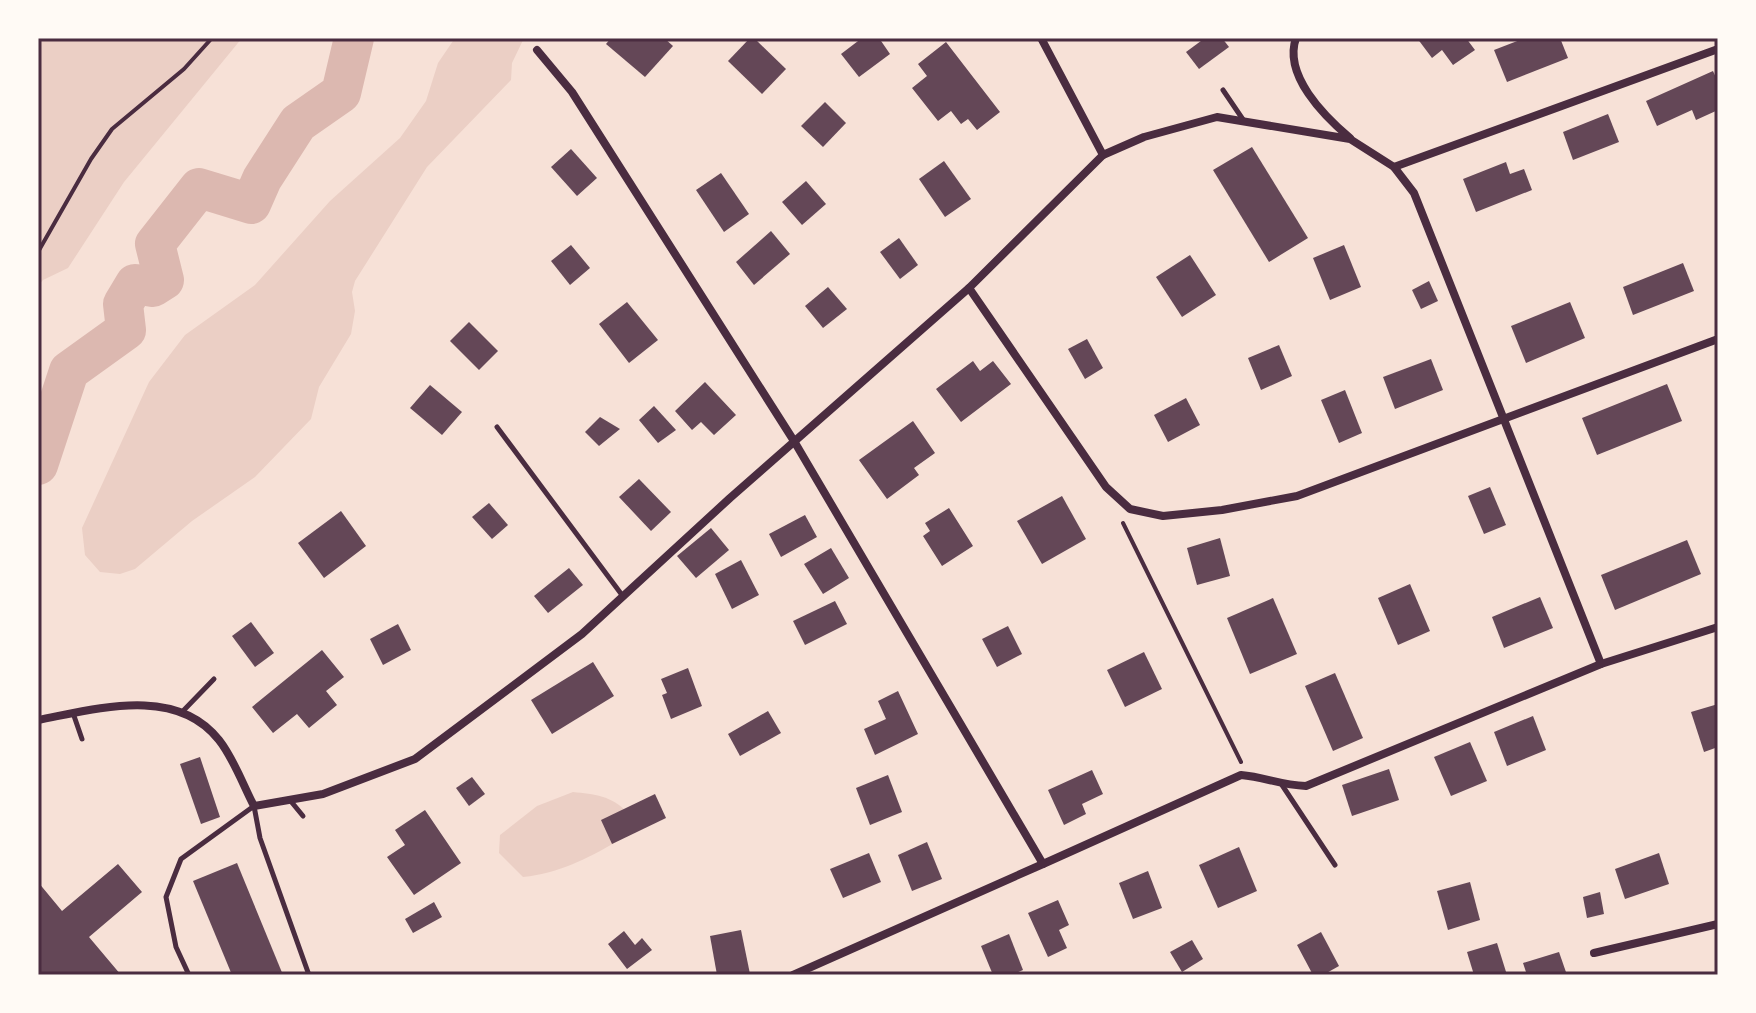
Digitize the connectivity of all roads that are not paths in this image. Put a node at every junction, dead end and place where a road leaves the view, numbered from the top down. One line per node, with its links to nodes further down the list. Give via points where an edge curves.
1 (1041, 38): 8 (street)
2 (1296, 38): 7 (street, via 1294,65 1307,90)
3 (1718, 49): 9 (street)
4 (537, 50): 14 (street, via 572,92)
5 (1223, 90): 6 (lane)
6 (1244, 121): 7 (street); 8 (street, via 1217,117 1144,137)
7 (1350, 139): 9 (street)
8 (1103, 155): 10 (street)
9 (1394, 167): 12 (street, via 1414,193)
10 (969, 288): 12 (street, via 1106,487 1130,509 1163,516 1297,496); 14 (street)
11 (1718, 339): 12 (street)
12 (1505, 419): 17 (street)
13 (497, 427): 15 (lane)
14 (794, 441): 15 (street); 27 (street)
15 (622, 595): 24 (street, via 582,634 415,759 323,794)
16 (1718, 627): 17 (street)
17 (1601, 664): 23 (street, via 1306,786)
18 (214, 679): 19 (lane)
19 (183, 711): 20 (street, via 122,704); 25 (street, via 219,739)
20 (73, 713): 21 (street); 22 (lane)
21 (38, 720)
22 (82, 739)
23 (1282, 785): 27 (street, via 1241,775); 28 (lane)
24 (289, 799): 25 (street); 26 (lane)
25 (254, 806): 31 (lane, via 181,859 166,897 176,947); 32 (lane, via 260,838)
26 (303, 816)
27 (1043, 864): 33 (street)
28 (1335, 865)
29 (1718, 924): 30 (street)
30 (1594, 953)
31 (189, 975)
32 (309, 975)
33 (793, 975)

